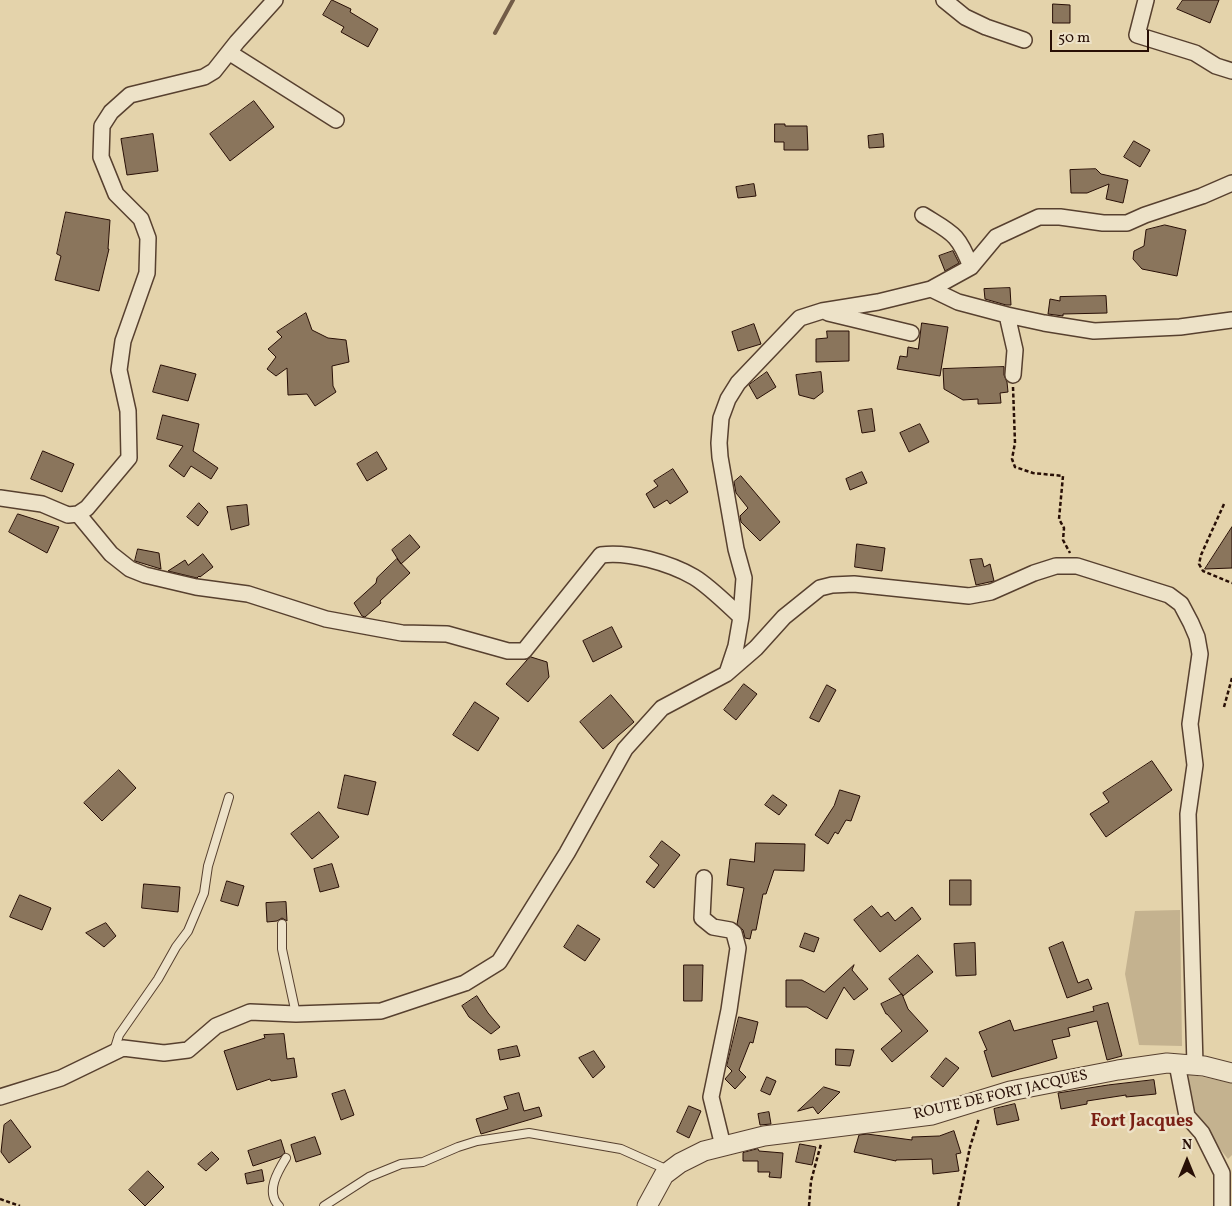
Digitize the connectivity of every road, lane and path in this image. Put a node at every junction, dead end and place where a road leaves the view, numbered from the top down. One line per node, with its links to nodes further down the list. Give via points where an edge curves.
1 (275, 0): 5 (street)
2 (944, 0): 4 (street, via 965,17)
3 (1146, 0): 6 (street, via 1137,35 1195,53 1216,66)
4 (1024, 40)
5 (230, 52): 7 (street); 19 (street, via 214,71 204,77 130,95 111,112 102,126 101,157 116,194 141,219 148,238 147,273 123,341 119,370 128,412 129,458 87,508)
6 (1232, 71)
7 (336, 120)
8 (1232, 183): 10 (street, via 1127,223 1039,217 996,237)
9 (923, 215): 10 (street, via 955,235)
10 (971, 267): 11 (street)
11 (931, 289): 12 (street); 13 (street, via 958,302)
12 (822, 311): 15 (street); 22 (street, via 800,318 738,383 721,418 720,457 744,578)
13 (1007, 315): 14 (street, via 1094,331 1180,327); 16 (street, via 1015,350)
14 (1232, 320)
15 (912, 333)
16 (1013, 375): 20 (path, via 1015,443 1012,460 1015,467 1033,473 1063,476 1059,519 1064,528 1063,540)
17 (0, 498): 19 (street, via 42,504 68,515)
18 (1224, 504): 21 (path, via 1199,564 1203,571)
19 (78, 514): 22 (street, via 111,554 130,569 145,575 196,588 254,596 326,619 402,633 447,634 508,651 524,650 601,555 625,555 695,577)
20 (1077, 566): 23 (street, via 1056,566 991,592 969,596 854,584 820,588); 31 (street, via 1169,595 1181,604 1197,637 1200,654 1190,724 1196,764 1188,814)
21 (1232, 583)
22 (742, 617): 23 (street)
23 (726, 674): 29 (street, via 662,708 625,749 567,853 499,962 466,983 381,1011)
24 (1232, 678): 25 (path)
25 (1224, 707)
26 (229, 797): 30 (lane, via 208,866 204,893 188,931 119,1035)
27 (704, 878): 36 (street, via 702,918 713,927 734,933 738,948 711,1096)
28 (282, 924): 29 (lane, via 282,949)
29 (296, 1014): 30 (street, via 250,1012 216,1026 188,1050 164,1053 123,1048)
30 (113, 1052): 33 (street, via 62,1078)
31 (1186, 1065): 32 (street, ROUTE DE FORT JACQUES); 34 (street, ROUTE DE FORT JACQUES, via 1167,1063 1089,1075); 46 (street, via 1187,1116 1202,1133 1222,1173)
32 (1232, 1074)
33 (0, 1097)
34 (984, 1099): 35 (street, ROUTE DE FORT JACQUES, via 932,1115); 45 (path)
35 (825, 1127): 36 (street, ROUTE DE FORT JACQUES); 44 (path, via 811,1181)
36 (723, 1146): 38 (street, ROUTE DE FORT JACQUES, via 704,1151)
37 (286, 1158): 41 (lane, via 273,1189)
38 (669, 1171): 42 (lane, via 621,1149 529,1133 477,1141 423,1162 402,1164 369,1176); 43 (street, ROUTE DE FORT JACQUES, via 664,1174)
39 (0, 1198): 40 (path)
40 (20, 1206)
41 (279, 1206)
42 (324, 1206)
43 (647, 1206)
44 (809, 1206)
45 (958, 1206)
46 (1222, 1206)

